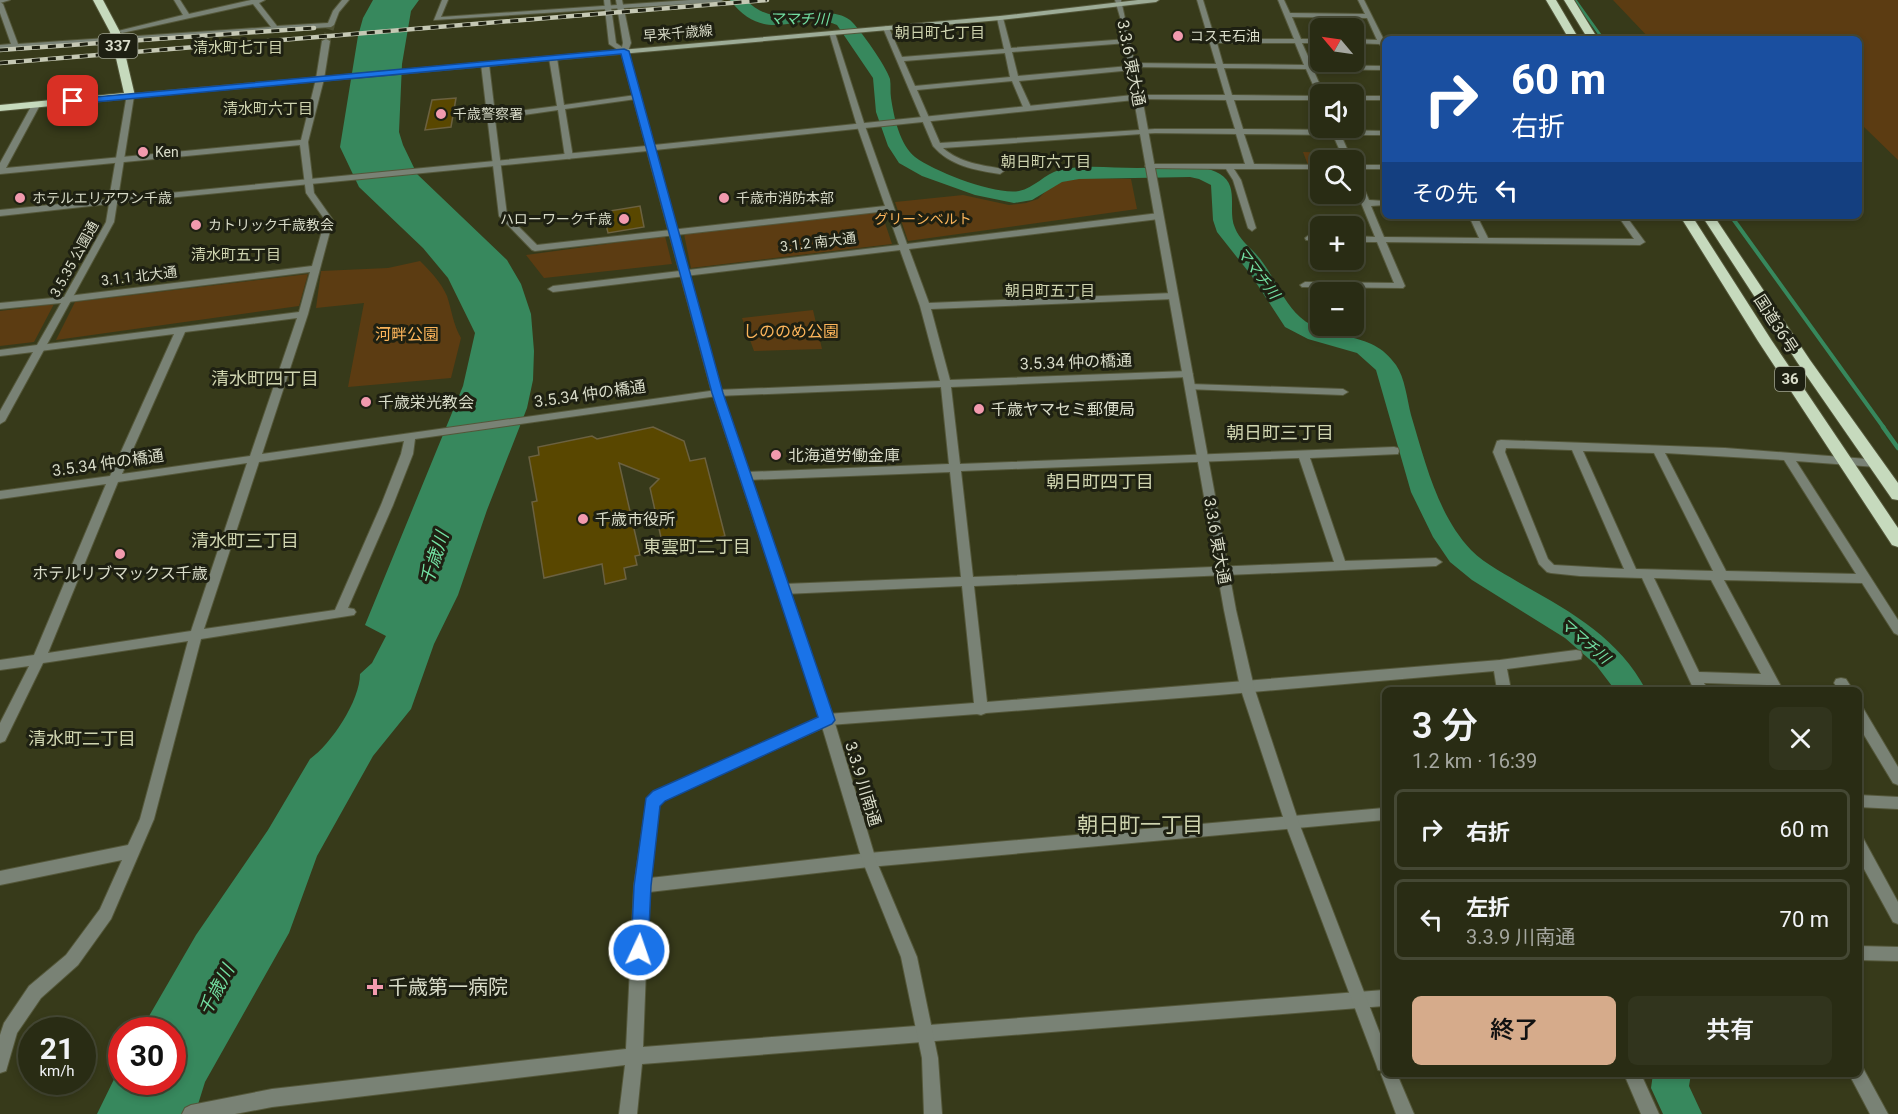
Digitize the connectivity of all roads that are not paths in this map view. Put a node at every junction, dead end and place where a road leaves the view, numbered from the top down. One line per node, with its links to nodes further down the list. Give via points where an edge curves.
1 (7, 0): 14 (street)
2 (98, 0): 25 (highway, 337)
3 (177, 0): 20 (street)
4 (257, 0): 20 (street); 22 (street)
5 (346, 0): 22 (street, via 331,25)
6 (445, 0): 16 (street, via 436,18)
7 (720, 0): 17 (street)
8 (1156, 0): 15 (main road, 早来千歳線)
9 (1200, 0): 29 (street)
10 (1281, 0): 18 (street)
11 (1361, 0): 19 (street)
12 (1551, 0): 26 (highway)
13 (1569, 0): 27 (highway)
14 (0, 3): 36 (street)
15 (1118, 3): 21 (main road, 早来千歳線); 31 (street, 3.3.6 東大通)
16 (607, 4): 17 (street); 39 (street, via 613,44)
17 (619, 4): 39 (street, via 627,43)
18 (1287, 15): 19 (street); 32 (street)
19 (1369, 16): 28 (street)
20 (187, 17): 25 (street)
21 (1000, 18): 23 (main road, 早来千歳線); 38 (street)
22 (275, 28): 25 (street)
23 (886, 28): 24 (main road, 早来千歳線); 41 (street)
24 (833, 33): 39 (main road, 早来千歳線); 64 (street)
25 (116, 35): 36 (street); 51 (highway, 337)
26 (1572, 36)
27 (1591, 36)
28 (1382, 39)
29 (1212, 40): 32 (street); 43 (street)
30 (326, 41): 48 (street)
31 (1127, 41): 38 (street); 44 (street, 3.3.6 東大通)
32 (1298, 41): 33 (street); 45 (street)
33 (1310, 41)
34 (1364, 42): 35 (street)
35 (1382, 43)
36 (15, 45): 37 (street)
37 (0, 47)
38 (1007, 50): 41 (street); 47 (street)
39 (624, 51): 40 (main road, 早来千歳線); 52 (street, 3.3.9 川南通)
40 (553, 58): 42 (main road, 早来千歳線); 59 (street)
41 (900, 59): 50 (street)
42 (485, 64): 48 (main road, 早来千歳線); 62 (street)
43 (1220, 66): 44 (street); 45 (street); 55 (street)
44 (1132, 67): 47 (street); 54 (street, 3.3.6 東大通)
45 (1309, 67): 46 (street); 49 (street)
46 (1382, 68)
47 (1014, 77): 50 (street); 60 (street)
48 (325, 78): 51 (main road, 早来千歳線); 70 (street)
49 (1315, 84)
50 (913, 87): 63 (street)
51 (130, 96): 58 (highway); 74 (street, 3.5.35 公園通)
52 (636, 96): 59 (street); 72 (street, 3.3.9 川南通)
53 (1310, 96): 55 (street)
54 (1138, 97): 55 (street); 60 (street); 68 (street, 3.3.6 東大通)
55 (1229, 97): 66 (street)
56 (1364, 98): 57 (street)
57 (1382, 98)
58 (36, 105): 61 (highway); 81 (street)
59 (559, 107): 62 (street); 73 (street)
60 (1027, 107): 63 (street)
61 (0, 108)
62 (491, 117): 75 (street)
63 (927, 119): 64 (street); 71 (street)
64 (861, 126): 72 (street); 89 (street)
65 (1310, 130): 66 (street)
66 (1239, 131): 68 (street); 77 (street)
67 (1364, 132): 69 (street)
68 (1143, 133): 71 (street); 83 (street, 3.3.6 東大通)
69 (1382, 133)
70 (304, 142): 74 (street); 84 (street)
71 (938, 146): 82 (street, via 960,162)
72 (652, 148): 73 (street); 97 (street, 3.3.9 川南通)
73 (569, 157): 75 (street)
74 (120, 161): 81 (street); 86 (street, 3.5.35 公園通)
75 (495, 164): 84 (street); 97 (street, 3.1.2 南大通, via 503,216 535,248)
76 (1228, 166): 77 (street); 83 (street); 96 (street, via 1237,180)
77 (1250, 166): 78 (street)
78 (1310, 167)
79 (1364, 167): 80 (street)
80 (1382, 167)
81 (0, 171)
82 (1000, 171)
83 (1150, 172): 91 (street, 3.3.6 東大通)
84 (310, 180): 86 (street); 102 (street, via 310,193 329,220)
85 (1364, 198): 87 (street)
86 (112, 201): 90 (street); 107 (street, 3.5.35 公園通, via 110,222)
87 (1366, 203): 88 (street); 99 (street)
88 (1382, 203)
89 (890, 208): 97 (street, 3.1.2 南大通); 101 (street)
90 (0, 213)
91 (1159, 216): 101 (street, 3.1.2 南大通); 106 (street, 3.3.6 東大通)
92 (1474, 219): 100 (street)
93 (1624, 219): 100 (street, via 1640,242)
94 (1688, 219): 127 (highway, 国道36号 / 36)
95 (1710, 219): 128 (highway, 国道36号 / 36)
96 (1252, 228)
97 (673, 231): 103 (street, 3.3.9 川南通)
98 (1364, 239): 99 (street)
99 (1381, 239): 100 (street); 104 (street, via 1400,286)
100 (1485, 240)
101 (904, 245): 103 (street, 3.1.2 南大通); 109 (street)
102 (317, 268): 107 (street, 3.1.1 北大通); 110 (street)
103 (684, 272): 105 (street, 3.1.2 南大通); 117 (street, 3.3.9 川南通)
104 (1305, 285)
105 (553, 289)
106 (1173, 296): 109 (street); 114 (street, 3.3.6 東大通)
107 (68, 299): 108 (street, 3.1.1 北大通); 112 (street, 3.5.35 公園通)
108 (0, 306)
109 (925, 306): 115 (street)
110 (303, 314): 111 (street); 126 (street)
111 (181, 330): 112 (street); 131 (street)
112 (40, 348): 113 (street); 118 (street, 3.5.35 公園通)
113 (0, 353)
114 (1189, 381): 115 (street, 3.5.34 仲の橋通); 116 (street, 3.5.34 仲の橋通); 125 (street, 3.3.6 東大通)
115 (946, 384): 117 (street, 3.5.34 仲の橋通); 129 (street)
116 (1343, 392)
117 (717, 393): 119 (street, 3.5.34 仲の橋通); 130 (street, 3.3.9 川南通)
118 (0, 421)
119 (410, 437): 126 (street, 3.5.34 仲の橋通); 144 (street, via 407,454 345,613)
120 (1576, 447): 121 (street); 138 (street); 138 (street, via 1501,444 1499,452 1543,561 1551,569)
121 (1658, 450): 124 (street); 139 (street)
122 (1394, 451): 123 (street)
123 (1303, 455): 125 (street); 136 (street)
124 (1788, 457): 127 (street); 140 (street)
125 (1203, 458): 129 (street); 137 (street, 3.3.6 東大通)
126 (255, 459): 131 (street, 3.5.34 仲の橋通); 144 (street)
127 (1845, 462): 128 (street); 134 (highway, 国道36号 / 36)
128 (1876, 464): 133 (highway, 国道36号 / 36)
129 (955, 467): 130 (street); 141 (street)
130 (747, 477): 142 (street, 3.3.9 川南通)
131 (114, 479): 132 (street, 3.5.34 仲の橋通); 146 (street)
132 (0, 495)
133 (1898, 495)
134 (1898, 541)
135 (1436, 562): 136 (street)
136 (1341, 566): 137 (street)
137 (1223, 570): 141 (street); 151 (street, 3.3.6 東大通)
138 (1639, 574): 139 (street); 149 (street)
139 (1719, 575): 140 (street); 150 (street)
140 (1864, 579): 143 (street)
141 (968, 582): 142 (street); 154 (street)
142 (784, 589): 156 (street, 3.3.9 川南通)
143 (1898, 630)
144 (196, 634): 146 (street); 163 (street, via 147,819)
145 (1576, 655): 148 (street)
146 (39, 659): 147 (street); 157 (street)
147 (0, 665)
148 (1500, 665): 151 (street); 152 (street)
149 (1694, 677): 150 (street); 153 (street)
150 (1774, 685)
151 (1247, 687): 154 (street); 162 (street, 3.3.6 東大通)
152 (1504, 687)
153 (1699, 687)
154 (981, 710): 156 (street)
155 (1862, 719): 158 (street)
156 (827, 720): 165 (street, 3.3.9 川南通); 167 (street, via 659,796 652,803)
157 (0, 738)
158 (1898, 779)
159 (1862, 801): 160 (street)
160 (1898, 803)
161 (1382, 814): 162 (street)
162 (1292, 823): 165 (street); 172 (street, 3.3.6 東大通)
163 (132, 850): 166 (street); 176 (street, via 106,914 72,960 35,992 10,1029)
164 (1862, 850): 168 (street)
165 (869, 860): 167 (street); 173 (street, 3.3.9 川南通, via 909,957)
166 (0, 878)
167 (642, 886): 174 (street)
168 (1898, 917)
169 (1862, 952): 170 (street)
170 (1898, 954)
171 (1382, 998): 172 (street)
172 (1359, 1001): 173 (street); 175 (street, 3.3.6 東大通)
173 (926, 1033): 174 (street); 183 (street, 3.3.9 川南通)
174 (634, 1056): 180 (street); 182 (street)
175 (1382, 1059)
176 (0, 1065)
177 (1390, 1077): 184 (street)
178 (1633, 1077): 185 (street)
179 (1859, 1077): 186 (street)
180 (241, 1108): 181 (street)
181 (196, 1113)
182 (628, 1114)
183 (933, 1114)
184 (1405, 1114)
185 (1650, 1114)
186 (1880, 1114)

